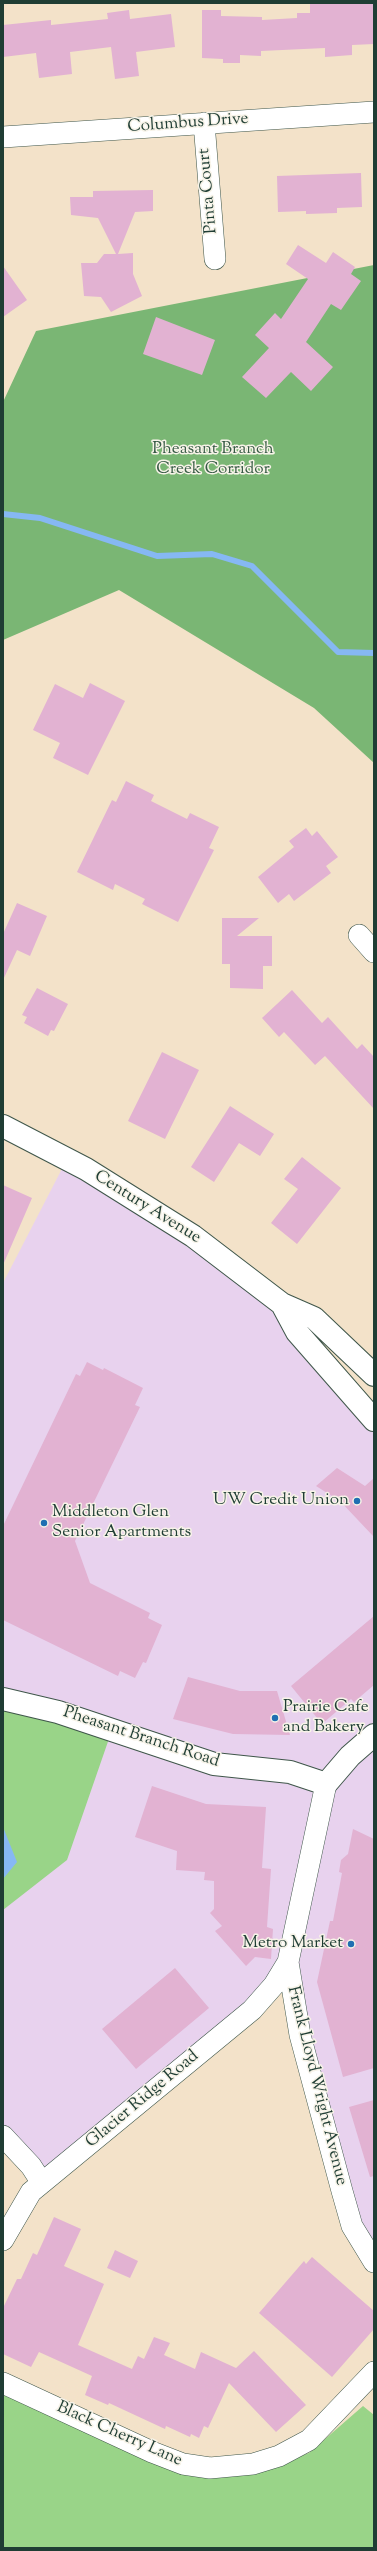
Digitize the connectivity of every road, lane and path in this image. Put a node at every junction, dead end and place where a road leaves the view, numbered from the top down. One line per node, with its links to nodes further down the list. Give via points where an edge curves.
1 (374, 112): 2 (street, Columbus Drive)
2 (204, 123): 3 (street, Columbus Drive); 4 (street, Pinta Court)
3 (3, 137)
4 (215, 259)
5 (359, 935): 6 (street)
6 (374, 952)
7 (3, 1126): 8 (main road, Century Avenue, via 73,1162 139,1201 193,1236)
8 (282, 1304): 9 (main road, Century Avenue, via 314,1318); 10 (main road, Century Avenue, via 297,1332)
9 (374, 1375)
10 (374, 1420)
11 (3, 1699): 13 (main road, Pheasant Branch Road, via 58,1712 214,1764 290,1772)
12 (374, 1735): 13 (main road, Frank Lloyd Wright Avenue, via 350,1756)
13 (326, 1784): 14 (street, Frank Lloyd Wright Avenue)
14 (288, 1962): 16 (street, Glacier Ridge Road, via 274,1986 252,2010); 18 (street, Frank Lloyd Wright Avenue, via 300,2035 352,2226)
15 (3, 2136): 16 (street, via 31,2166)
16 (42, 2183): 17 (street, Glacier Ridge Road, via 31,2192)
17 (3, 2240)
18 (374, 2262)
19 (374, 2372): 20 (street, Black Cherry Lane, via 309,2440 279,2456 253,2464 210,2468 183,2464 152,2452)
20 (3, 2383)

